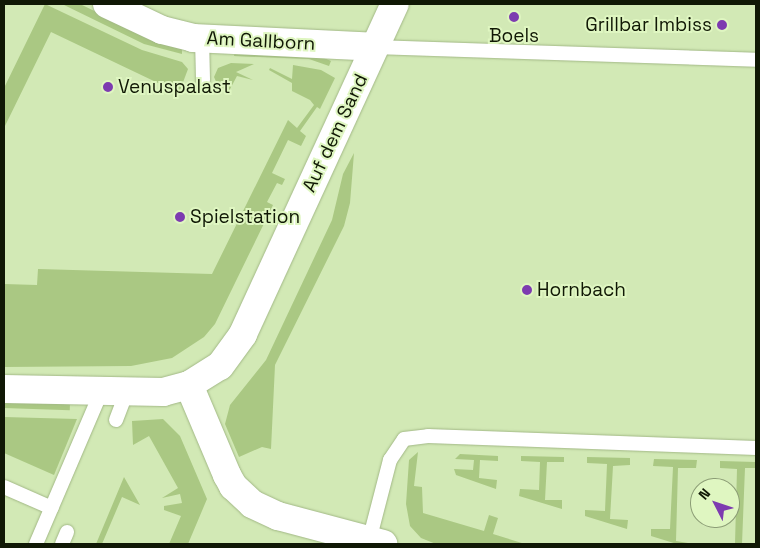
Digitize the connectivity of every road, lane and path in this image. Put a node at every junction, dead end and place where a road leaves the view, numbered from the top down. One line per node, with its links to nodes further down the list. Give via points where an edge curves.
1 (107, 4): 3 (street, Am Gallborn, via 162,30)
2 (394, 4): 4 (street)
3 (202, 38): 4 (street, Am Gallborn); 6 (lane)
4 (374, 47): 5 (lane); 7 (street, Auf dem Sand, via 243,334 220,366)
5 (756, 60)
6 (203, 80)
7 (189, 386): 9 (street, Auf dem Sand, via 163,392); 14 (street, via 227,475 242,495 278,516)
8 (4, 390): 9 (street, Auf dem Sand)
9 (114, 393): 10 (lane); 13 (lane)
10 (116, 420)
11 (756, 448): 14 (lane, via 428,436 404,439 390,460)
12 (4, 487): 13 (lane)
13 (52, 508): 15 (lane)
14 (376, 542)
15 (36, 544)

